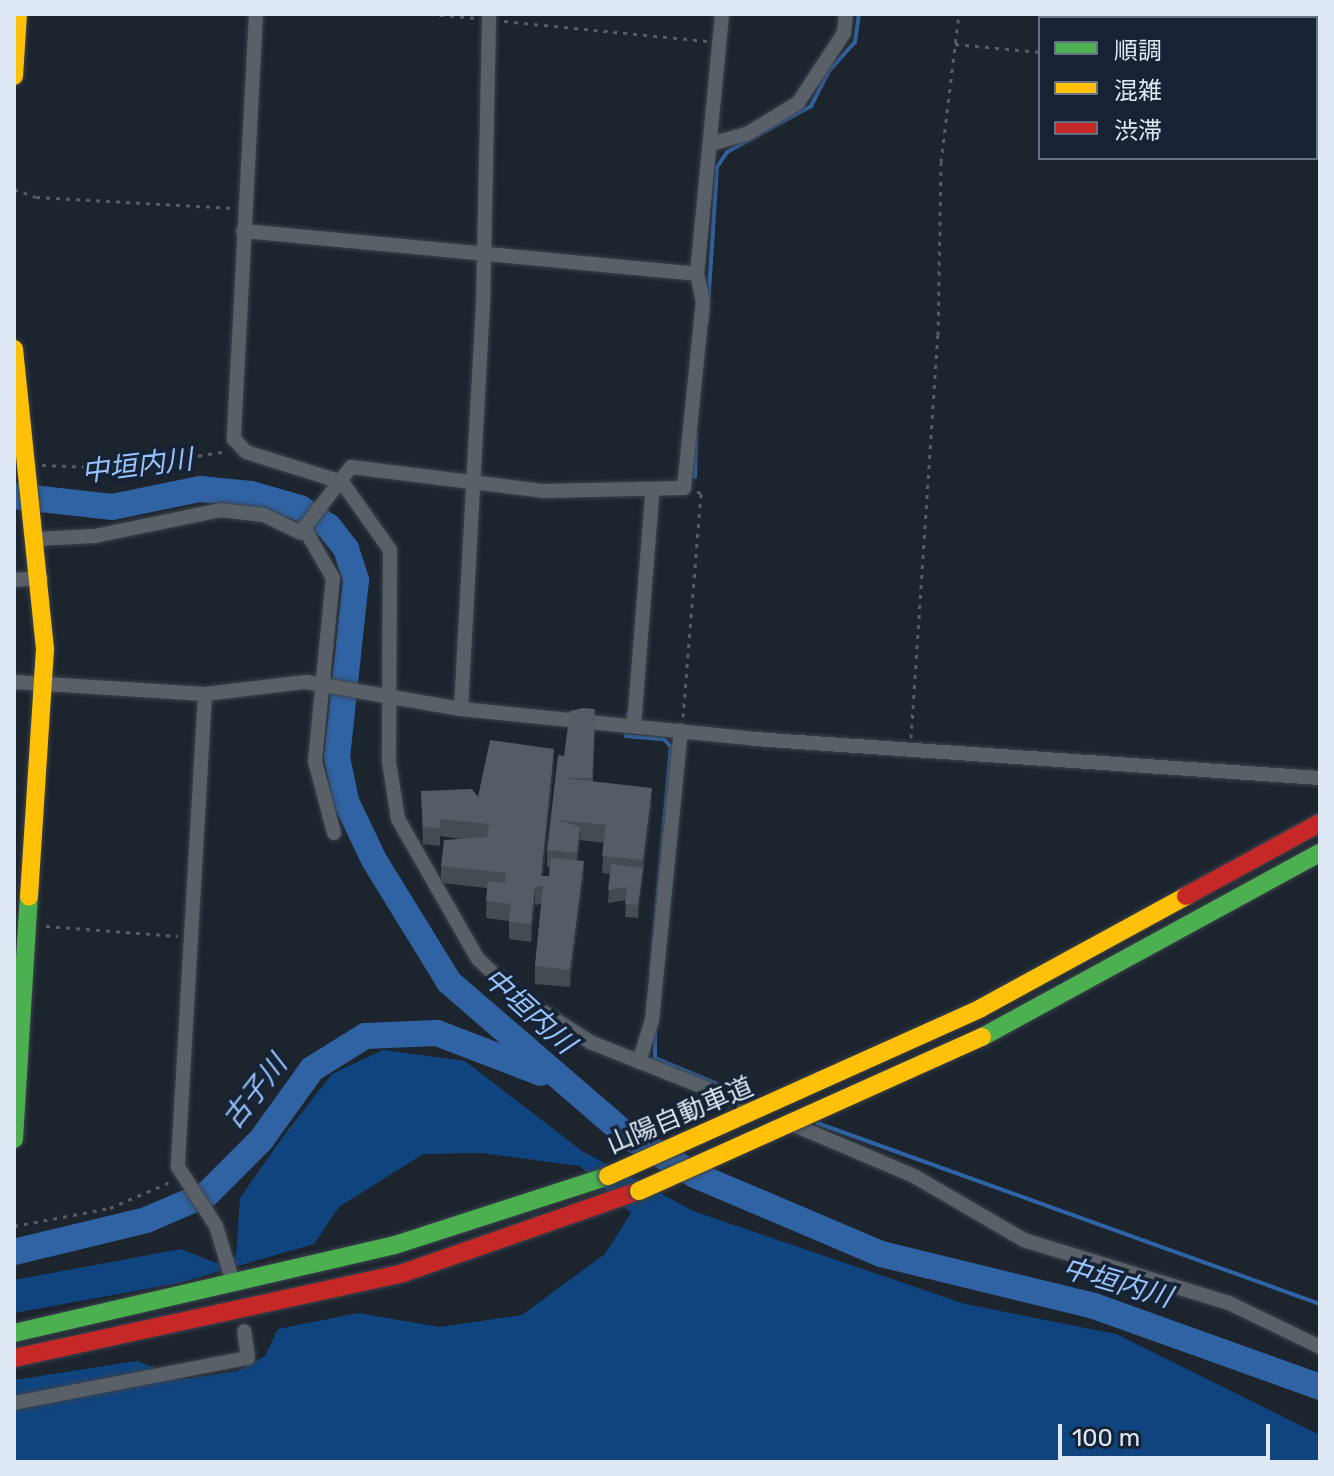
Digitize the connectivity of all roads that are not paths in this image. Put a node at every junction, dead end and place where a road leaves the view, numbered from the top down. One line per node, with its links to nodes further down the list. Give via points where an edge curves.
1 (18, 14): 6 (main road)
2 (256, 14): 8 (street)
3 (722, 14): 7 (street)
4 (846, 14): 7 (street, via 844,33 798,103 747,134)
5 (489, 17): 9 (street)
6 (14, 76)
7 (711, 144): 10 (street)
8 (243, 231): 9 (street); 12 (street, via 233,421 239,448)
9 (479, 253): 10 (street); 13 (street)
10 (697, 274): 14 (street, via 703,302 684,488)
11 (14, 349): 16 (main road)
12 (339, 485): 13 (street, via 351,467 362,467); 15 (street); 23 (street, via 390,550 395,594 387,657)
13 (474, 485): 14 (street); 24 (street)
14 (652, 494): 25 (street)
15 (303, 531): 16 (street, via 264,515 220,510 95,536); 21 (street, via 333,578)
16 (36, 534): 17 (main road)
17 (41, 578): 18 (street); 20 (main road)
18 (14, 580)
19 (14, 682): 20 (street)
20 (44, 684): 22 (street); 32 (main road)
21 (324, 685): 22 (street, via 270,683); 23 (street); 29 (street, via 316,778)
22 (205, 694): 33 (street, via 182,1176 209,1212)
23 (389, 698): 24 (street); 31 (street, via 389,762 398,819 478,959 562,1026)
24 (461, 709): 25 (street)
25 (634, 725): 26 (street)
26 (681, 730): 27 (street); 31 (street, via 652,1020)
27 (1320, 778)
28 (1320, 823): 35 (main road, 山陽自動車道, bridge, via 981,1008 608,1176 395,1245)
29 (334, 833)
30 (1320, 853): 37 (main road, 山陽自動車道, bridge, via 995,1031 639,1191 389,1276)
31 (639, 1062): 36 (street, via 914,1176 1024,1240 1229,1303)
32 (14, 1139)
33 (230, 1272)
34 (244, 1331): 38 (street, via 248,1358)
35 (14, 1333)
36 (1320, 1347)
37 (14, 1358)
38 (14, 1403)

